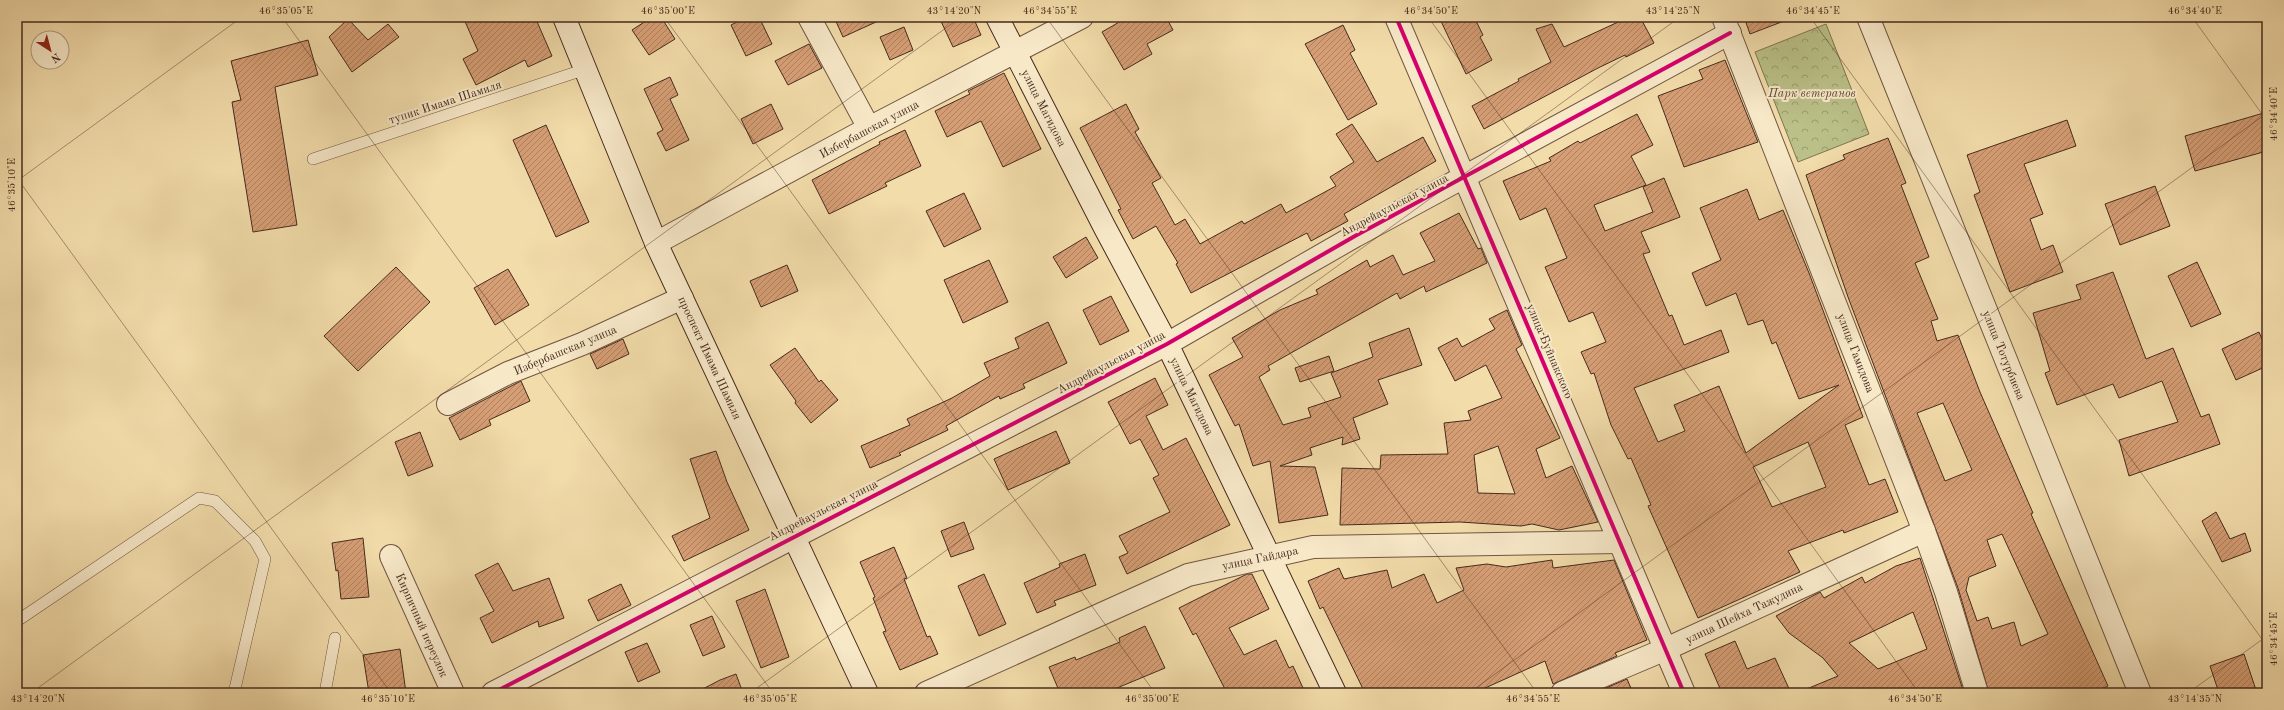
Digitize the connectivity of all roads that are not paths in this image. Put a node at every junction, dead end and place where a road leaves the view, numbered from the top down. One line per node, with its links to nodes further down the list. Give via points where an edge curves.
1 (564, 17): 9 (street, проспект Имама Шамиля)
2 (810, 17): 10 (street)
3 (998, 17): 8 (street, улица Магидова)
4 (1082, 17): 8 (street, Избербашская улица)
5 (1396, 17): 12 (street, улица Буйнакского)
6 (1868, 17): 35 (street, улица Тотурбиева)
7 (1727, 25): 12 (street, Андрейаульская улица); 17 (street, улица Гамидова)
8 (1016, 54): 10 (street, Избербашская улица); 15 (street, улица Магидова)
9 (586, 69): 11 (lane, тупик Имама Шамиля); 13 (street, проспект Имама Шамиля)
10 (869, 128): 13 (street, Избербашская улица)
11 (313, 159)
12 (1465, 178): 15 (street, Андрейаульская улица, via 1355,236); 19 (street, улица Буйнакского)
13 (656, 243): 14 (street, проспект Имама Шамиля)
14 (682, 298): 16 (street, Избербашская улица, via 582,344 508,373); 18 (street, проспект Имама Шамиля)
15 (1167, 344): 18 (street, Андрейаульская улица); 21 (street, улица Магидова)
16 (448, 404)
17 (1924, 531): 24 (street, улица Шейха Тажудина); 34 (street, улица Гамидова)
18 (793, 537): 28 (street, Андрейаульская улица); 29 (street, проспект Имама Шамиля)
19 (1620, 542): 21 (street, улица Гайдара, via 1312,546); 24 (street, улица Буйнакского)
20 (391, 556): 27 (street, Кирпичный переулок)
21 (1270, 558): 30 (street, улица Гайдара, via 1244,561 1188,575); 31 (street, улица Магидова)
22 (17, 621): 25 (lane, via 199,498 215,501 255,541 265,559)
23 (335, 638): 26 (lane)
24 (1666, 649): 32 (street, улица Шейха Тажудина); 33 (street, улица Буйнакского)
25 (234, 693)
26 (325, 693)
27 (453, 693)
28 (493, 693)
29 (867, 693)
30 (926, 693)
31 (1335, 693)
32 (1562, 693)
33 (1684, 693)
34 (1977, 693)
35 (2140, 693)

